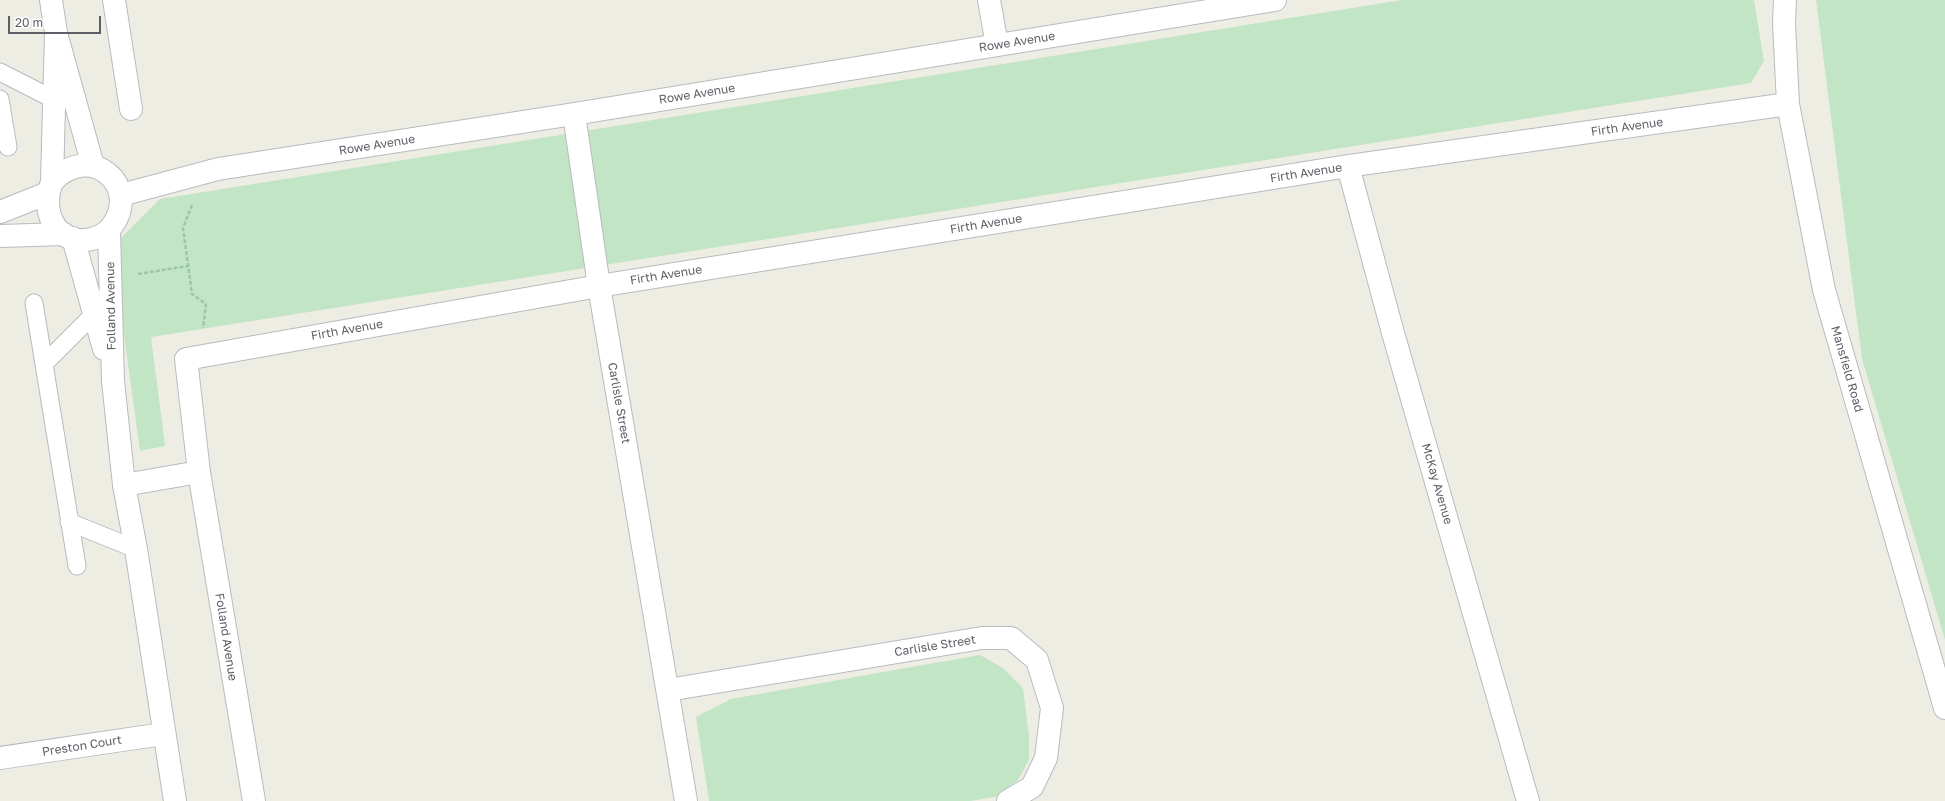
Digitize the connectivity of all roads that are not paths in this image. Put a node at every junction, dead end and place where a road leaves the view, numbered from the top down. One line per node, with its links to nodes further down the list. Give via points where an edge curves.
1 (51, 0): 8 (street)
2 (114, 0): 14 (street)
3 (989, 0): 9 (street)
4 (1275, 0): 9 (street, Rowe Avenue)
5 (1778, 0): 7 (street, Mansfield Road)
6 (1786, 0): 7 (street, Mansfield Road)
7 (1784, 23): 13 (street, Mansfield Road)
8 (56, 33): 12 (street); 17 (street)
9 (997, 45): 15 (street, Rowe Avenue)
10 (0, 72): 12 (lane)
11 (0, 99): 16 (lane)
12 (55, 100): 19 (street)
13 (1788, 104): 18 (street, Firth Avenue); 37 (street, Mansfield Road, via 1824,290)
14 (131, 109)
15 (574, 114): 20 (street, Rowe Avenue, via 218,169); 25 (street, Carlisle Street)
16 (8, 147)
17 (93, 166): 19 (street, via 81,165 70,168 60,173); 20 (street, via 110,176)
18 (1348, 166): 25 (street, Firth Avenue); 44 (street, McKay Avenue, via 1393,333)
19 (50, 187): 21 (street); 24 (street, via 47,204 49,216 55,226)
20 (120, 194): 22 (street, via 121,208 117,220)
21 (0, 212)
22 (109, 230): 24 (street, via 98,237 86,240); 30 (street, Folland Avenue)
23 (0, 236): 24 (street)
24 (68, 236): 27 (street, Folland Avenue)
25 (599, 286): 28 (street, Firth Avenue); 36 (street, Carlisle Street)
26 (34, 303): 29 (lane)
27 (94, 314): 29 (lane); 30 (street, Folland Avenue)
28 (186, 359): 31 (street, Folland Avenue)
29 (44, 364): 33 (lane)
30 (113, 381): 32 (street, Folland Avenue)
31 (199, 472): 32 (street); 41 (street, Folland Avenue)
32 (124, 485): 34 (street, Folland Avenue)
33 (69, 522): 34 (lane); 35 (lane)
34 (136, 549): 38 (street, Folland Avenue)
35 (77, 566)
36 (668, 690): 42 (street, Carlisle Street); 43 (street, Carlisle Street, via 982,638 1010,638 1037,660 1052,708 1046,758 1032,787)
37 (1945, 708)
38 (163, 734): 39 (street, Preston Court); 40 (street, Folland Avenue)
39 (0, 758)
40 (175, 801)
41 (254, 801)
42 (686, 801)
43 (1008, 801)
44 (1528, 801)

